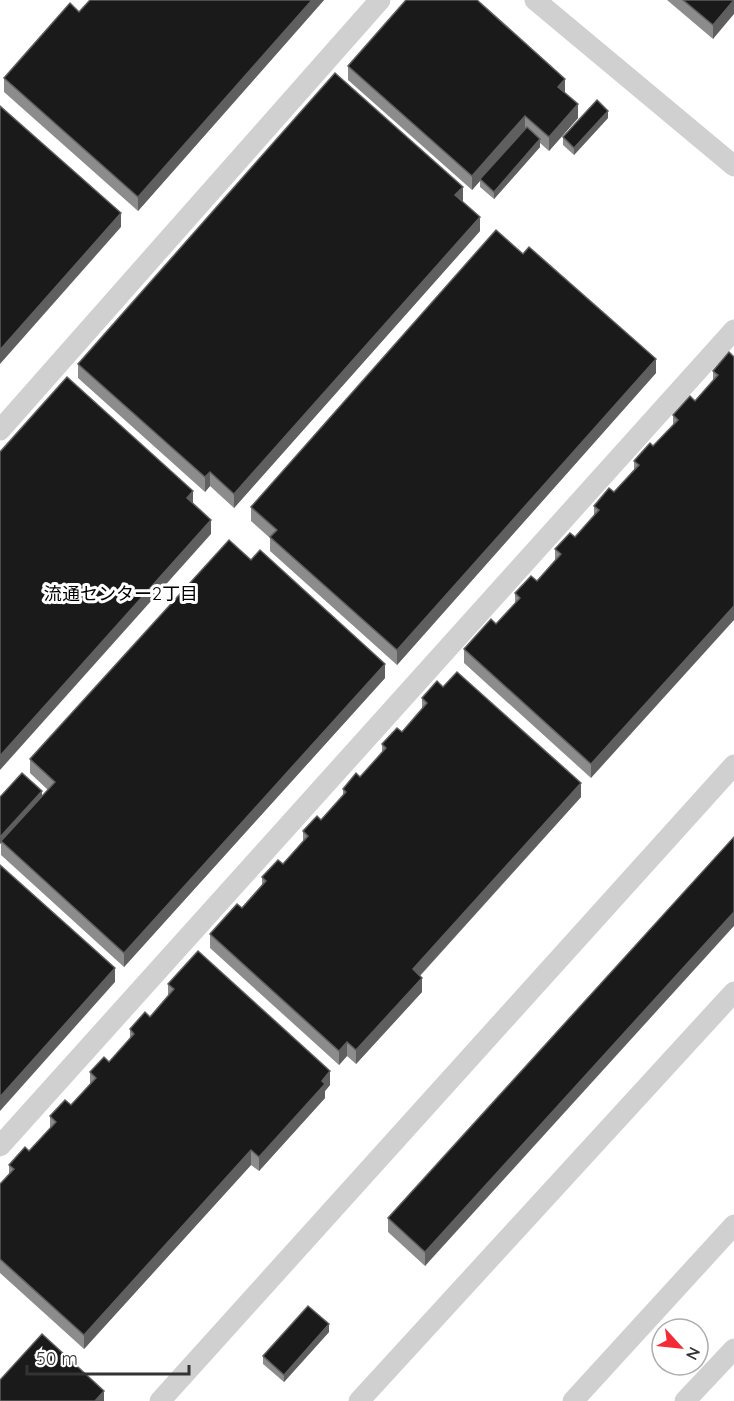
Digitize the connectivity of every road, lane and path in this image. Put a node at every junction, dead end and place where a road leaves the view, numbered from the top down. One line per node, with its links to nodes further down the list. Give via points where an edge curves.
1 (380, 0): 5 (street)
2 (535, 0): 3 (street)
3 (734, 166)
4 (734, 330): 8 (street)
5 (0, 430)
6 (734, 765): 11 (street)
7 (734, 992): 12 (street)
8 (0, 1146)
9 (734, 1225): 13 (street)
10 (734, 1349): 14 (street)
11 (160, 1401)
12 (359, 1401)
13 (573, 1401)
14 (685, 1401)

